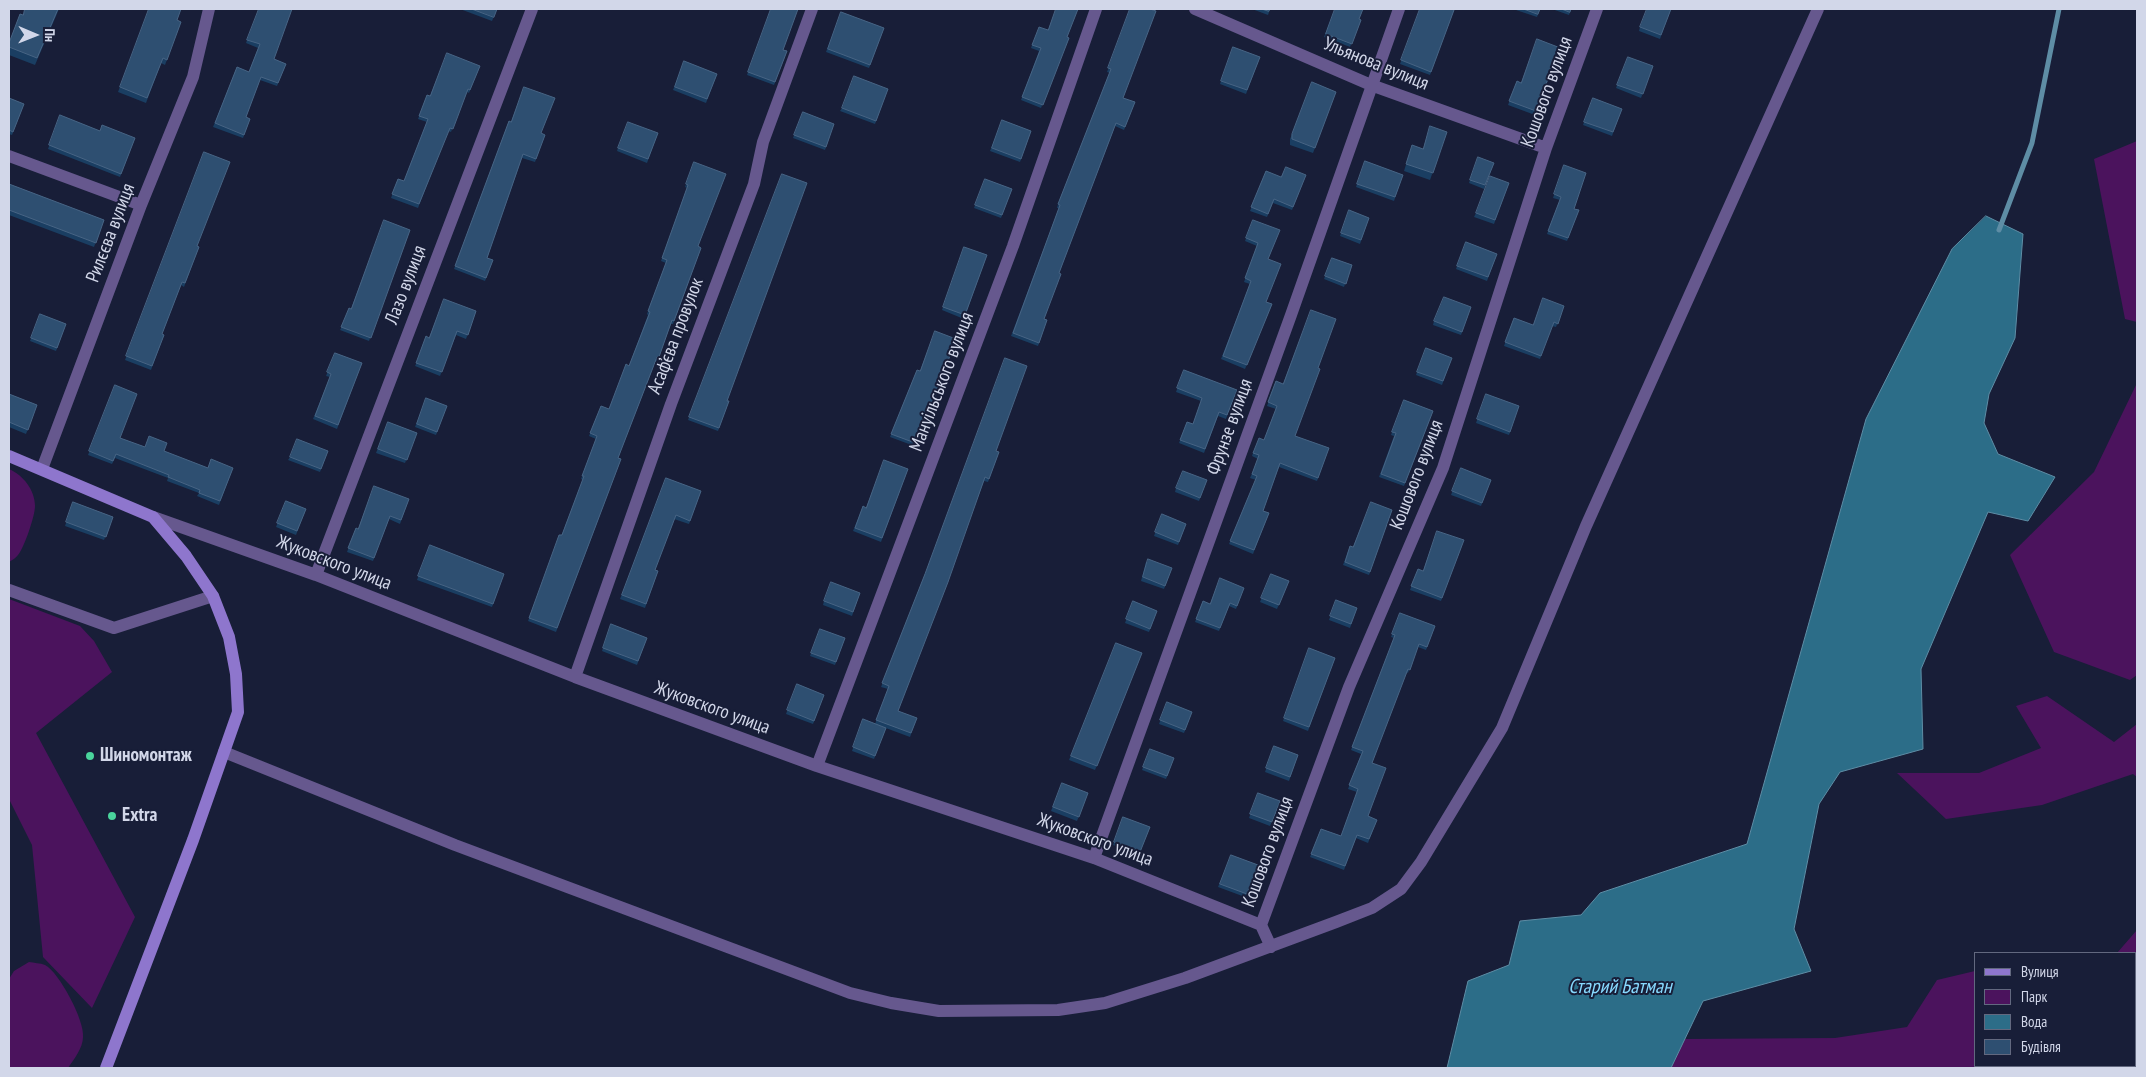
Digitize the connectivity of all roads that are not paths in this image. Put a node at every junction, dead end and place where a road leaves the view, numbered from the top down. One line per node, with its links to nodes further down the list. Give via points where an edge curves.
1 (209, 9): 12 (street, Рилєєва вулиця, via 192,77)
2 (532, 9): 16 (street, Лазо вулиця)
3 (812, 9): 19 (street, Асаф’єва провулок, via 763,142 754,184 671,404)
4 (1096, 9): 21 (street, Мануільського вулиця, via 1013,246)
5 (1194, 9): 9 (street, Ульянова вулиця)
6 (1399, 9): 9 (street, Фрунзе вулиця)
7 (1597, 9): 10 (street, Кошового вулиця)
8 (1818, 9): 24 (street, via 1586,526 1502,728 1421,862 1401,889 1372,908)
9 (1371, 85): 10 (street, Ульянова вулиця); 22 (street, Фрунзе вулиця)
10 (1546, 148): 23 (street, Кошового вулиця, via 1443,468 1349,687)
11 (9, 156): 12 (street)
12 (142, 205): 14 (street, Рилєєва вулиця)
13 (9, 456): 14 (street)
14 (42, 469): 15 (street)
15 (153, 517): 16 (street, Жуковского улица); 18 (street, via 186,556)
16 (316, 575): 19 (street, Жуковского улица)
17 (9, 590): 18 (street, via 114,628)
18 (213, 596): 20 (street, via 229,637 236,674 238,712)
19 (575, 677): 21 (street, Жуковского улица)
20 (224, 752): 24 (street, via 455,844 850,993 891,1003 939,1011 1058,1010 1145,991); 25 (street)
21 (818, 766): 22 (street, Жуковского улица)
22 (1094, 858): 23 (street, Жуковского улица)
23 (1261, 925): 24 (street, Кошового вулиця)
24 (1271, 947)
25 (106, 1068)

